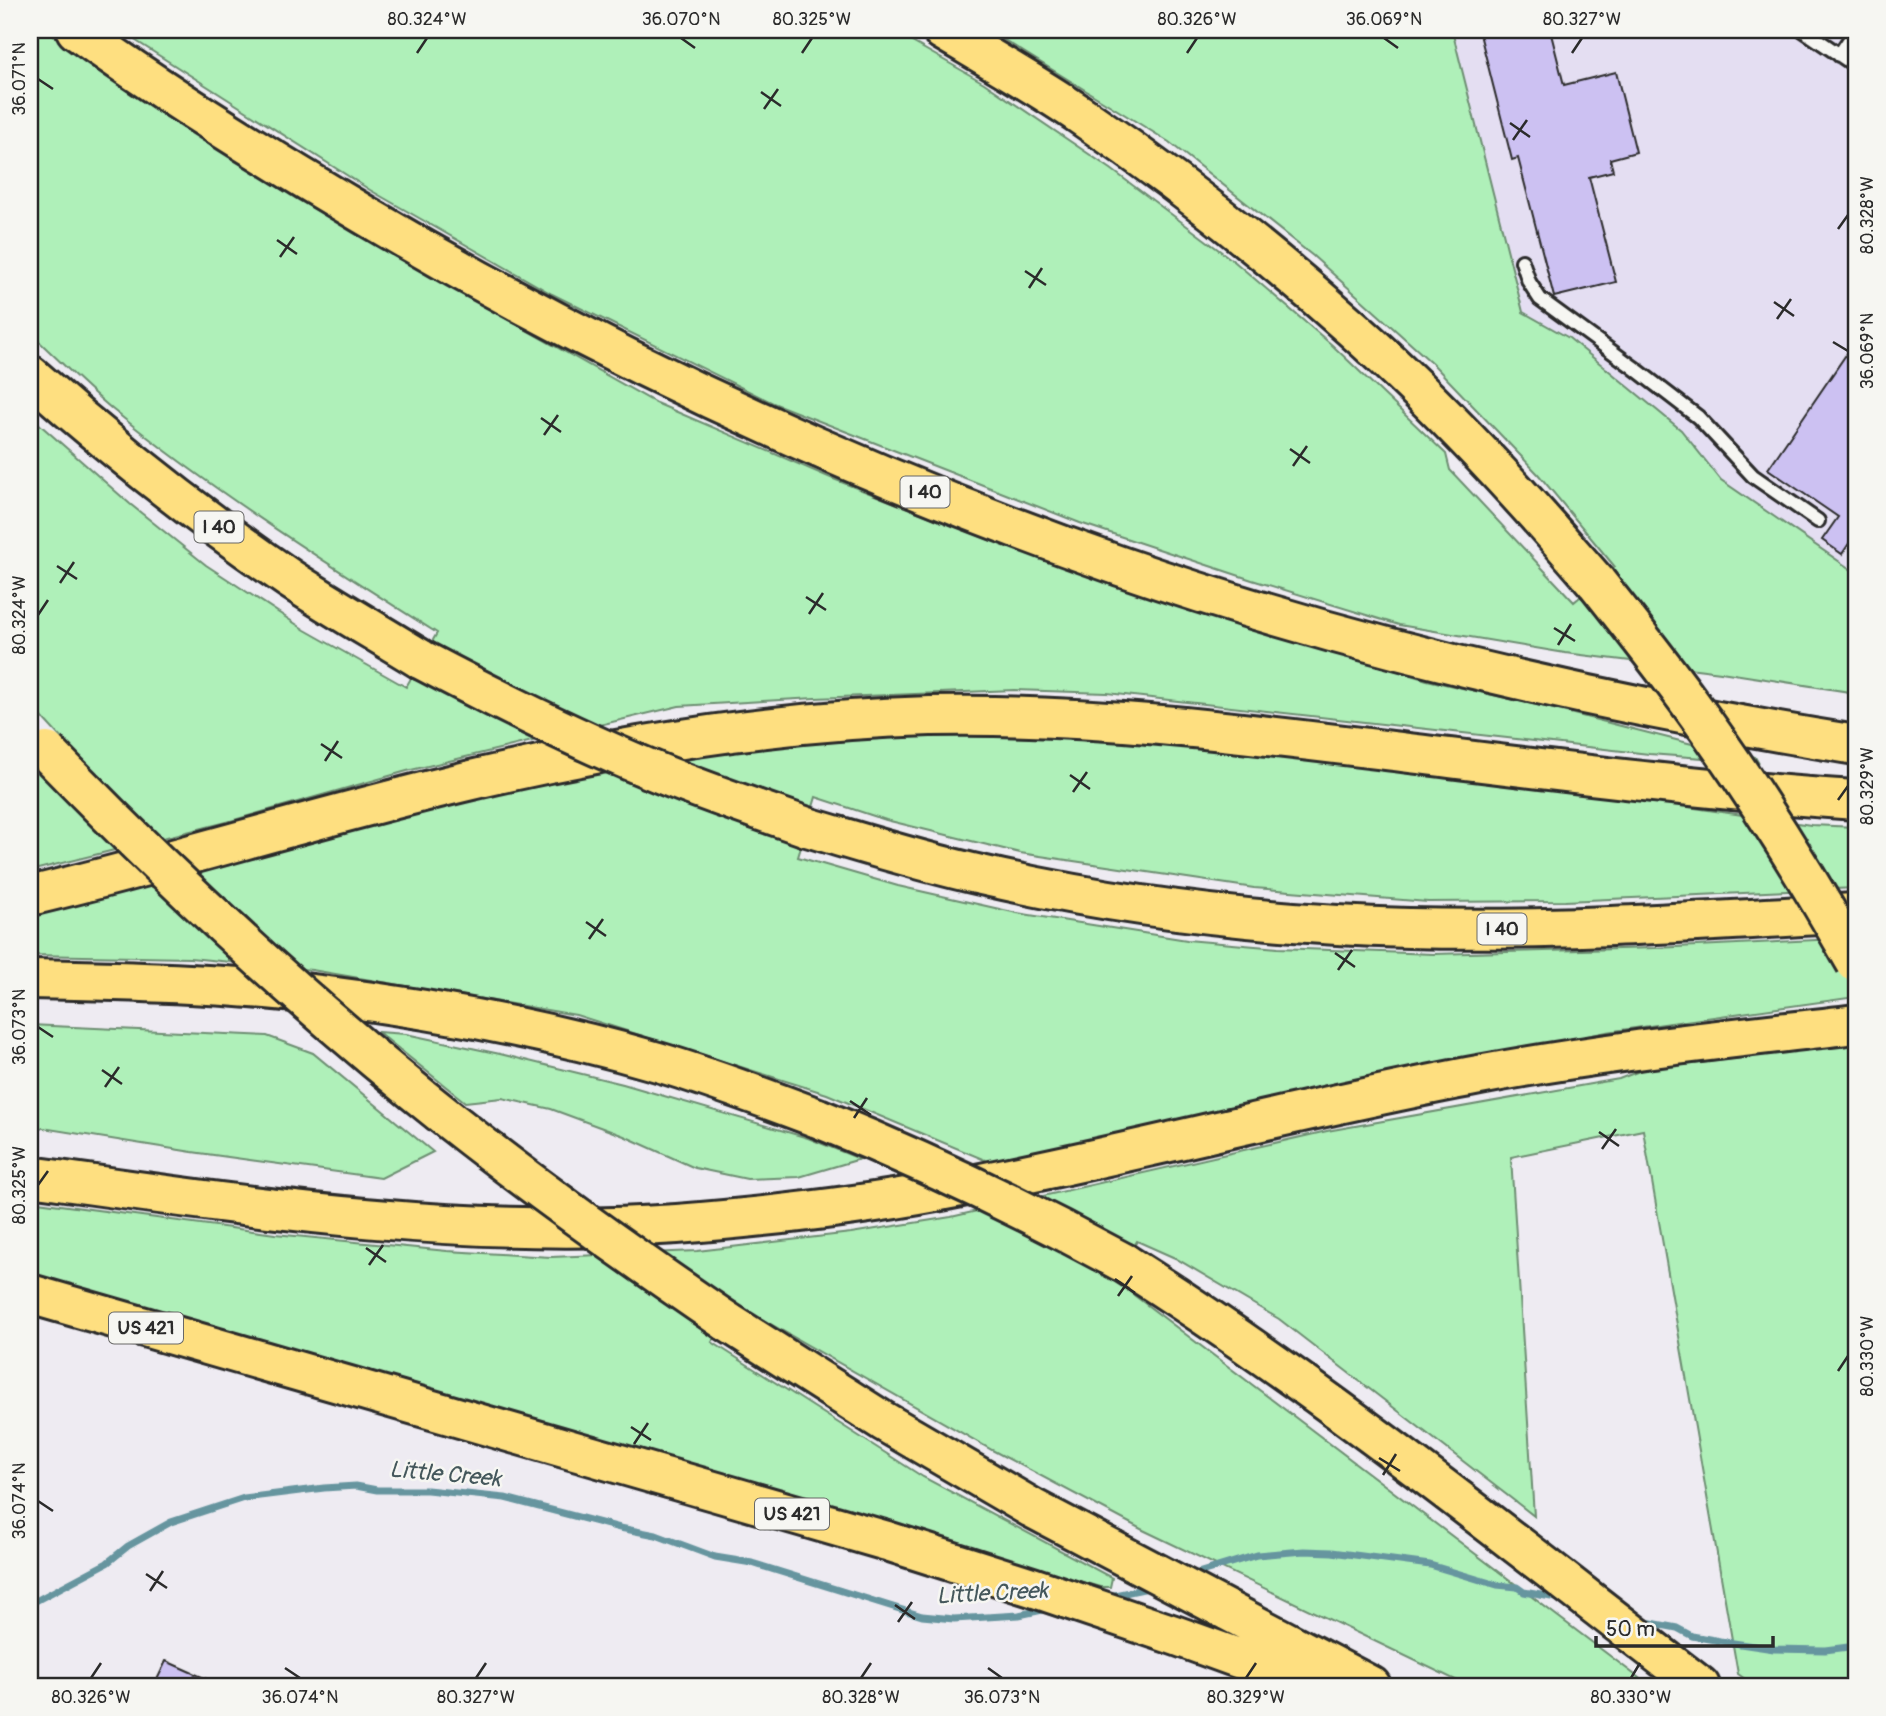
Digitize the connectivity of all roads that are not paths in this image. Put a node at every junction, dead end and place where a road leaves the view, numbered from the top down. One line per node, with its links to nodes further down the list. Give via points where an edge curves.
1 (76, 30): 11 (highway, I 40, via 306,180 531,310 739,412 880,474 1122,566 1369,642 1619,703)
2 (942, 30): 15 (highway, bridge, via 1081,116 1191,195 1288,272 1417,389 1537,514 1689,701 1820,900)
3 (1803, 30): 5 (lane)
4 (1856, 30): 5 (lane)
5 (1839, 55): 6 (lane)
6 (1856, 66)
7 (1522, 261): 9 (lane, via 1540,299 1698,417 1753,476)
8 (30, 376): 14 (highway, I 40, bridge, via 221,529 422,660 615,754 728,799 893,853 1064,892 1323,924 1509,929)
9 (1818, 522)
10 (38, 743): 21 (highway, bridge, via 185,890 299,994 519,1174 623,1250 726,1321 967,1471)
11 (1856, 745)
12 (1856, 800): 13 (highway, via 1574,773 1189,727 930,716 755,729 591,754 373,805)
13 (30, 896)
14 (1856, 913)
15 (1856, 963)
16 (30, 979): 22 (highway, bridge, via 218,985 405,1006 657,1062 897,1150 1049,1222 1202,1312 1352,1419)
17 (1856, 1024): 18 (highway, via 1481,1074 992,1181 747,1218 585,1227 412,1222 239,1205)
18 (30, 1176)
19 (30, 1294): 20 (highway, US 421, via 887,1541)
20 (1315, 1686)
21 (1371, 1686)
22 (1700, 1686)

